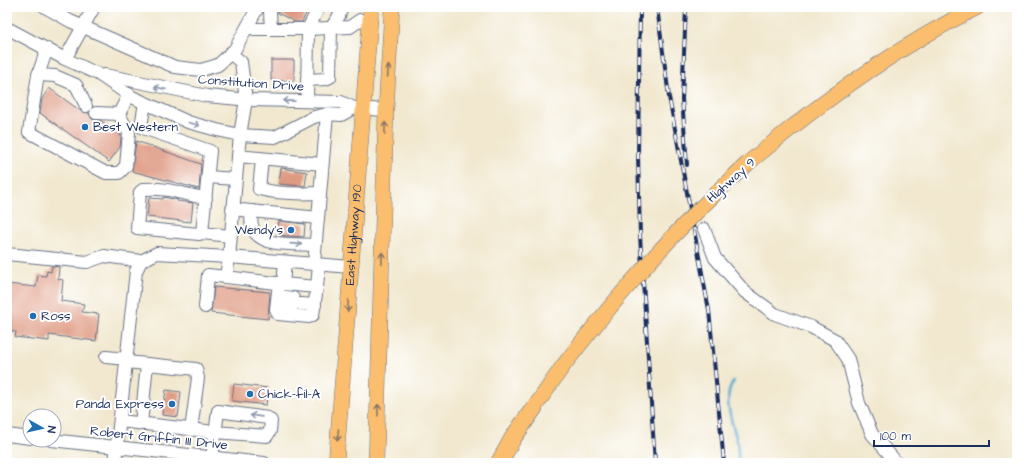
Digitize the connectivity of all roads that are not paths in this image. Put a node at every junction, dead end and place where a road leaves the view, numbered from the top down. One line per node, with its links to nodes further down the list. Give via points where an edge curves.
1 (45, 7): 11 (street)
2 (94, 7): 11 (street)
3 (258, 7): 10 (street)
4 (272, 7): 14 (street)
5 (320, 7): 15 (street)
6 (342, 7): 13 (street)
7 (392, 7): 27 (main road, East Highway 190, one-way to 7)
8 (978, 7): 60 (main road, Highway 9, bridge, via 869,71 802,120 720,188 648,262 611,305)
9 (370, 14): 13 (street, via 350,27); 26 (main road, East Highway 190)
10 (248, 26): 14 (street); 17 (street)
11 (84, 27): 17 (street, via 175,67 202,70 211,68); 18 (street)
12 (7, 28): 16 (street, Constitution Drive)
13 (331, 28): 15 (street); 21 (street, via 330,77)
14 (271, 29): 15 (street)
15 (308, 29): 21 (street)
16 (47, 49): 18 (street, Constitution Drive); 20 (street)
17 (230, 53): 23 (street, via 241,62)
18 (65, 59): 19 (street, Constitution Drive)
19 (98, 74): 22 (street, Constitution Drive); 23 (street, Constitution Drive, one-way to 19, via 207,96)
20 (38, 75): 28 (street, via 55,76 76,84 91,109); 28 (street, via 29,132 106,173 119,173 126,166 129,133)
21 (307, 80): 24 (street)
22 (129, 94): 25 (street, Constitution Drive); 28 (street)
23 (246, 100): 24 (street, Constitution Drive, one-way to 23); 30 (street)
24 (307, 101): 26 (street, Constitution Drive, via 341,102)
25 (145, 103): 30 (street, Constitution Drive, one-way to 30, via 188,122); 34 (street, via 141,121 143,128 210,151)
26 (359, 108): 27 (street, Constitution Drive); 29 (street, Constitution Drive, via 341,115); 50 (main road, East Highway 190)
27 (386, 110): 73 (main road, East Highway 190, one-way to 27)
28 (119, 114)
29 (327, 114): 30 (street, Constitution Drive, via 302,122 274,137); 33 (street)
30 (240, 135): 31 (street)
31 (238, 156): 32 (street); 35 (street)
32 (262, 159): 33 (street); 36 (street, via 259,189 303,195)
33 (322, 164): 36 (street)
34 (208, 177): 35 (street); 37 (street)
35 (235, 179): 38 (street)
36 (320, 193): 40 (street)
37 (206, 198): 42 (street); 42 (street, via 191,196 179,190 144,189 140,192 136,225 137,228)
38 (232, 208): 39 (street); 43 (street)
39 (252, 211): 40 (street); 44 (street, one-way to 44, via 254,232 265,241)
40 (318, 218): 44 (street)
41 (704, 229): 76 (street, via 715,258 745,292 775,314 811,327 835,340 848,359 859,403 872,434)
42 (202, 233): 43 (street)
43 (230, 236): 46 (street)
44 (315, 245): 49 (street)
45 (7, 254): 47 (street, via 87,262 104,256)
46 (229, 257): 47 (street, via 157,253); 48 (street); 51 (street)
47 (141, 260): 58 (street, via 136,271)
48 (285, 262): 49 (street); 52 (street)
49 (316, 264): 50 (street); 53 (street)
50 (351, 267): 72 (main road, East Highway 190, one-way to 72)
51 (226, 277): 52 (street); 56 (street, via 208,276)
52 (281, 284): 53 (street); 54 (street)
53 (317, 287): 55 (street)
54 (277, 300): 55 (street); 55 (street, via 278,314 308,318 314,315)
55 (315, 305)
56 (205, 307)
57 (106, 357): 58 (street)
58 (127, 361): 59 (street); 61 (street)
59 (147, 364): 62 (street); 63 (street, via 196,369 198,378)
60 (534, 408): 74 (highway, Highway 9); 75 (highway, Highway 9)
61 (120, 421): 62 (street); 68 (street)
62 (141, 424): 63 (street)
63 (191, 430): 64 (street)
64 (215, 432): 64 (street, one-way to 64, via 267,436 271,425 268,418 218,411); 69 (street)
65 (7, 435): 66 (street)
66 (22, 437)
67 (62, 441): 68 (street, Robert Griffin III Drive)
68 (117, 447): 69 (street, Robert Griffin III Drive); 70 (street)
69 (212, 458): 71 (street, Robert Griffin III Drive)
70 (115, 463)
71 (264, 463)
72 (336, 463)
73 (376, 463)
74 (499, 463)
75 (510, 463)
76 (897, 463)

